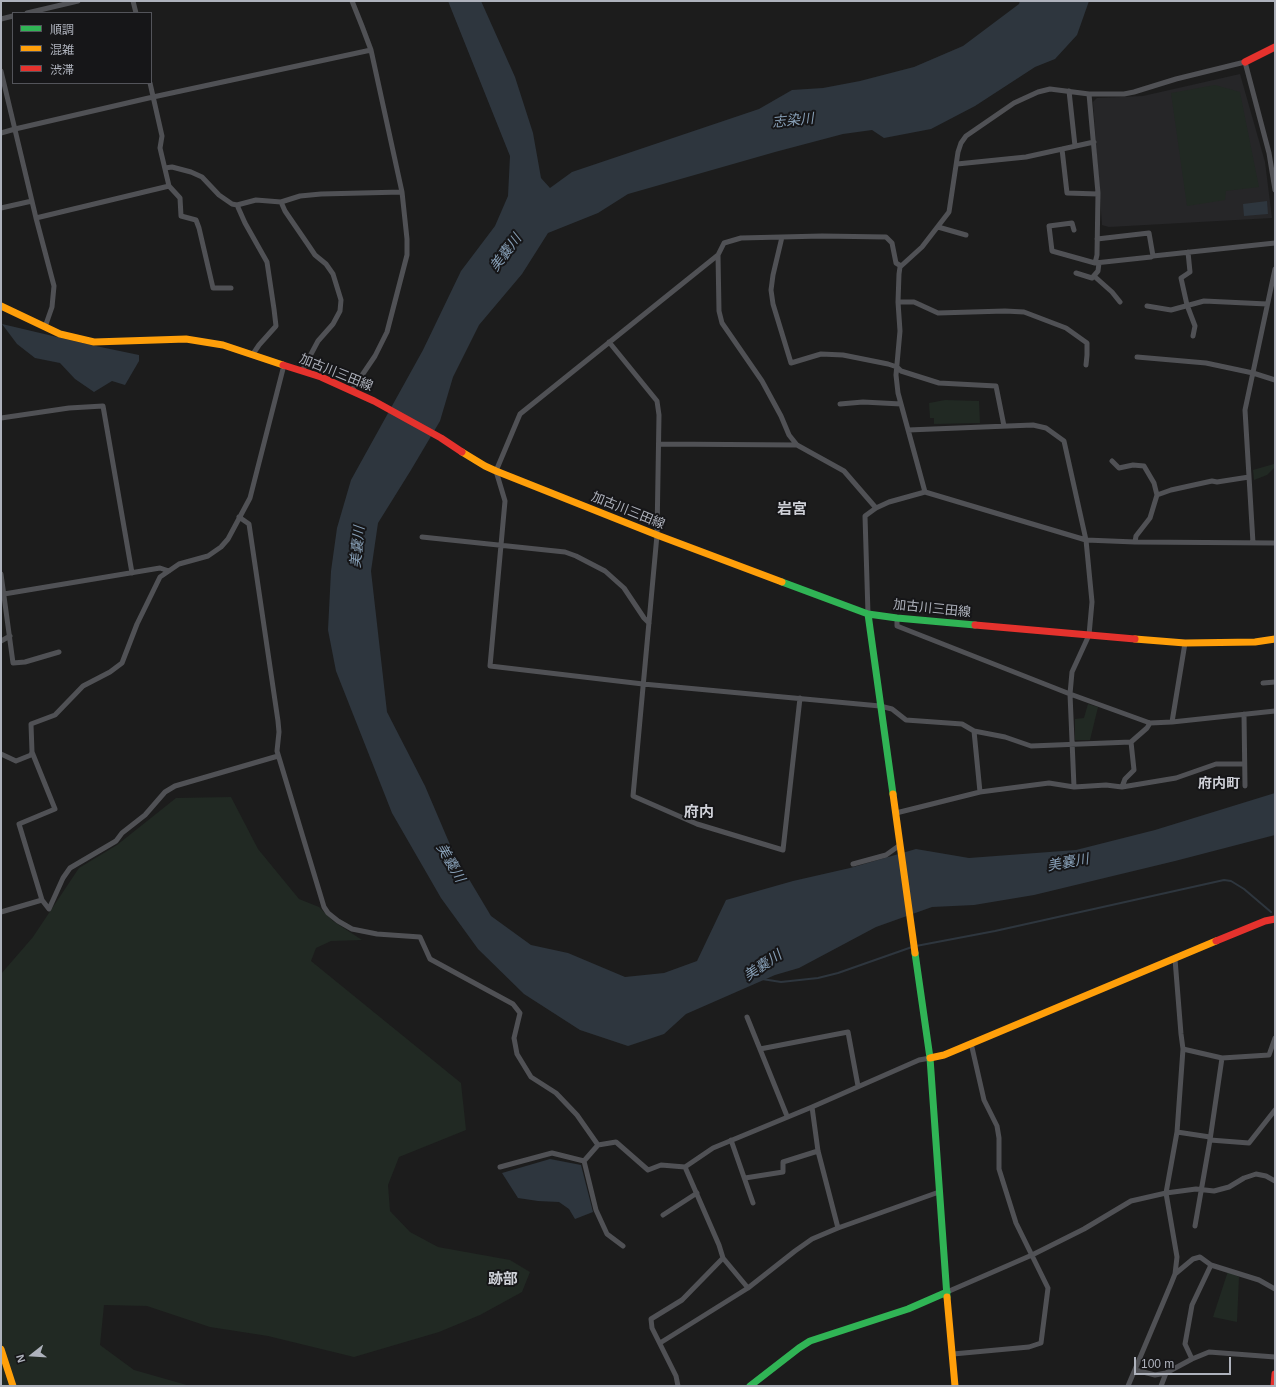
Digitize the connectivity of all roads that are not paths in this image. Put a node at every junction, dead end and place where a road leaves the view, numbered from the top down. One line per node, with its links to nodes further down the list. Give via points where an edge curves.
1 (78, 1): 4 (street)
2 (133, 1): 5 (street)
3 (352, 1): 9 (street)
4 (31, 12)
5 (136, 12)
6 (12, 16): 7 (street)
7 (1, 19)
8 (1275, 47): 10 (main road)
9 (371, 50): 15 (street); 25 (street)
10 (1245, 62): 14 (street, via 1134,92); 24 (street, via 1269,153)
11 (1, 71): 16 (street)
12 (150, 84): 15 (street)
13 (1069, 92): 14 (street); 19 (street); 21 (street, via 1050,89 1014,103 966,136 958,152)
14 (1089, 94): 18 (street)
15 (153, 97): 16 (street); 22 (street, via 162,136 160,148)
16 (15, 129): 17 (street); 27 (street)
17 (1, 133)
18 (1094, 142): 19 (street); 26 (street)
19 (1075, 146): 20 (street)
20 (1062, 149): 21 (street, via 1026,157); 26 (street, via 1067,194)
21 (957, 164): 32 (street, via 949,212)
22 (165, 168): 23 (street); 29 (street, via 172,166 202,177 219,194)
23 (170, 186): 31 (street); 46 (street, via 180,198 181,216 196,220 213,288)
24 (1275, 190)
25 (402, 192): 28 (street, via 321,194 300,196); 64 (street, via 407,256 387,332 375,356)
26 (1098, 194): 36 (street)
27 (32, 201): 30 (street); 31 (street)
28 (281, 202): 29 (street, via 256,200); 61 (street, via 285,212 312,250 333,274 341,300 340,310 333,324 318,341)
29 (237, 205): 56 (street, via 267,262 276,326)
30 (1, 208)
31 (36, 218): 53 (street, via 54,286 52,307)
32 (938, 227): 34 (street); 42 (street)
33 (1074, 230): 41 (street, via 1072,223 1049,226 1052,251)
34 (966, 234)
35 (782, 237): 39 (street, via 741,238 724,243); 42 (street, via 886,237 892,243 896,263); 60 (street, via 771,290 791,363 821,354 843,354)
36 (1097, 238): 40 (street, via 1149,233); 41 (street)
37 (1275, 243): 38 (street)
38 (1188, 252): 40 (street); 50 (street, via 1190,272 1181,278)
39 (718, 255): 55 (street); 71 (street, via 718,311 722,324 762,381)
40 (1153, 256): 41 (street)
41 (1097, 263): 45 (street, via 1098,271)
42 (902, 266): 47 (street, via 899,274)
43 (1275, 269): 49 (street)
44 (1076, 273): 45 (street, via 1092,278)
45 (1094, 276): 48 (street)
46 (230, 288)
47 (898, 302): 59 (street, via 914,302 938,313 1024,312 1066,328 1087,343); 60 (street, via 900,331)
48 (1120, 302)
49 (1267, 304): 50 (street, via 1204,301); 62 (street)
50 (1187, 305): 52 (street, via 1171,310); 54 (street, via 1195,326)
51 (1, 306): 53 (main road, 加古川三田線)
52 (1147, 306)
53 (45, 327): 56 (main road, 加古川三田線, via 60,334 94,342 186,339 223,345)
54 (1193, 336)
55 (609, 342): 70 (street, via 657,402); 73 (street, via 520,414)
56 (253, 354): 58 (main road, 加古川三田線)
57 (1137, 357): 62 (street, via 1206,363)
58 (284, 364): 61 (main road, 加古川三田線); 78 (street, via 250,498)
59 (1086, 365)
60 (897, 367): 66 (street); 68 (street, via 901,371 939,382 996,386)
61 (302, 371): 64 (main road, 加古川三田線)
62 (1253, 373): 63 (street); 74 (street, via 1245,410)
63 (1275, 380)
64 (352, 390): 73 (main road, 加古川三田線)
65 (840, 404): 66 (street)
66 (901, 404): 69 (street)
67 (1, 418): 87 (street, via 103,406)
68 (1004, 426): 69 (street); 81 (street, via 1033,425 1046,428 1064,441)
69 (908, 430): 75 (street)
70 (659, 444): 71 (street); 79 (street)
71 (796, 444): 77 (street, via 844,471)
72 (1112, 461): 76 (street, via 1119,468 1144,466 1154,483)
73 (496, 471): 79 (main road, 加古川三田線); 85 (street, via 505,501)
74 (1249, 477): 76 (street, via 1212,481); 83 (street)
75 (925, 492): 77 (street); 81 (street)
76 (1157, 495): 82 (street, via 1150,518 1136,536)
77 (876, 508): 90 (street, via 865,516)
78 (239, 517): 86 (street, via 228,540 221,547 208,556 179,564); 114 (street, via 249,524 278,721)
79 (657, 535): 90 (main road, 加古川三田線); 92 (street)
80 (422, 537): 85 (street)
81 (1086, 540): 82 (street); 93 (street, via 1092,602)
82 (1135, 542): 83 (street)
83 (1253, 543): 84 (street)
84 (1275, 543)
85 (501, 545): 92 (street, via 565,552 605,571 624,588); 101 (street, via 490,666)
86 (169, 571): 87 (street, via 160,568); 112 (street, via 160,577 137,624 122,663 83,686 55,715 31,724)
87 (132, 573): 89 (street)
88 (1, 574): 89 (street)
89 (4, 594): 94 (street)
90 (868, 614): 91 (main road, 加古川三田線); 104 (main road)
91 (897, 618): 93 (main road, 加古川三田線); 102 (street, via 897,626)
92 (649, 623): 101 (street)
93 (1089, 635): 97 (main road, 加古川三田線); 102 (street, via 1072,672)
94 (10, 636): 96 (street); 98 (street, via 13,663)
95 (1275, 639): 97 (main road, 加古川三田線, via 1255,642)
96 (1, 641)
97 (1185, 642): 107 (street)
98 (59, 652)
99 (1275, 682): 100 (street)
100 (1263, 683)
101 (644, 684): 103 (street); 103 (street, via 633,796 697,824 783,850)
102 (1070, 694): 108 (street); 111 (street)
103 (800, 698): 104 (street)
104 (880, 706): 109 (street, via 892,709 906,720 962,724); 120 (main road)
105 (1275, 711): 106 (street)
106 (1244, 714): 107 (street); 115 (street)
107 (1172, 722): 108 (street)
108 (1150, 723): 110 (street)
109 (974, 731): 111 (street, via 1005,737 1031,746); 119 (street)
110 (1131, 742): 111 (street); 118 (street, via 1134,770 1125,779)
111 (1073, 744): 117 (street)
112 (32, 752): 113 (street, via 31,755 16,761); 123 (street, via 55,808 19,824)
113 (1, 754)
114 (278, 756): 123 (street, via 176,786 165,792 145,815 116,841 70,868 49,909); 141 (street, via 328,913 352,929 377,934 420,937 430,959 513,1004 520,1013 514,1038 517,1054 531,1077 556,1093 578,1115)
115 (1244, 764): 116 (street); 118 (street, via 1216,764 1176,778)
116 (1245, 786)
117 (1074, 787): 118 (street); 119 (street, via 1049,783)
118 (1122, 787)
119 (980, 792): 120 (street)
120 (896, 813): 121 (main road)
121 (900, 845): 122 (street, via 886,855); 132 (main road)
122 (853, 864)
123 (42, 900): 124 (street)
124 (1, 912)
125 (1275, 919): 126 (main road)
126 (1175, 959): 129 (main road); 131 (street)
127 (748, 1017): 130 (street)
128 (1275, 1038): 133 (street, via 1269,1055)
129 (971, 1043): 132 (main road); 157 (street, via 983,1095 997,1126 999,1169 1016,1223)
130 (760, 1049): 134 (street, via 848,1032); 137 (street)
131 (1184, 1049): 133 (street); 138 (street)
132 (930, 1058): 134 (street, via 919,1060); 149 (main road)
133 (1222, 1058): 139 (street)
134 (858, 1086): 135 (street)
135 (812, 1107): 137 (street); 142 (street)
136 (1275, 1110): 139 (street, via 1249,1143)
137 (787, 1116): 140 (street)
138 (1177, 1132): 139 (street); 151 (street)
139 (1210, 1138): 148 (street)
140 (731, 1140): 145 (street, via 713,1148); 146 (street)
141 (598, 1145): 143 (street); 145 (street, via 616,1142 648,1170 661,1165)
142 (818, 1152): 146 (street, via 783,1162 783,1172); 155 (street)
143 (584, 1161): 144 (street, via 552,1154); 156 (street, via 596,1210 607,1234)
144 (500, 1167)
145 (685, 1167): 150 (street)
146 (745, 1178): 152 (street)
147 (1275, 1181): 148 (street, via 1256,1174 1229,1187 1214,1191)
148 (1200, 1190): 151 (street, via 1196,1188); 154 (street)
149 (939, 1192): 155 (street); 163 (main road)
150 (697, 1193): 153 (street); 158 (street)
151 (1166, 1193): 157 (street, via 1131,1201 1084,1229); 160 (street, via 1177,1257)
152 (753, 1203)
153 (663, 1215)
154 (1195, 1226)
155 (838, 1228): 161 (street, via 812,1239)
156 (623, 1246)
157 (1032, 1255): 163 (street); 166 (street, via 1048,1288 1040,1343 1029,1347)
158 (723, 1258): 161 (street); 164 (street, via 682,1300 651,1319 652,1328)
159 (1211, 1265): 160 (street, via 1200,1257 1193,1259); 162 (street, via 1259,1280); 168 (street, via 1192,1305 1184,1344)
160 (1175, 1274): 169 (street)
161 (748, 1288): 164 (street)
162 (1275, 1289)
163 (947, 1292): 166 (main road); 174 (main road, via 908,1309 810,1341)
164 (660, 1343): 173 (street, via 676,1376)
165 (1, 1349): 172 (main road)
166 (953, 1354): 175 (main road)
167 (1275, 1357): 168 (street, via 1209,1352)
168 (1192, 1359): 170 (street)
169 (1135, 1370): 170 (street, via 1155,1375); 176 (street)
170 (1166, 1373): 177 (street)
171 (1275, 1374): 178 (main road)
172 (13, 1386)
173 (678, 1386)
174 (750, 1386)
175 (955, 1386)
176 (1128, 1386)
177 (1160, 1386)
178 (1274, 1386)

